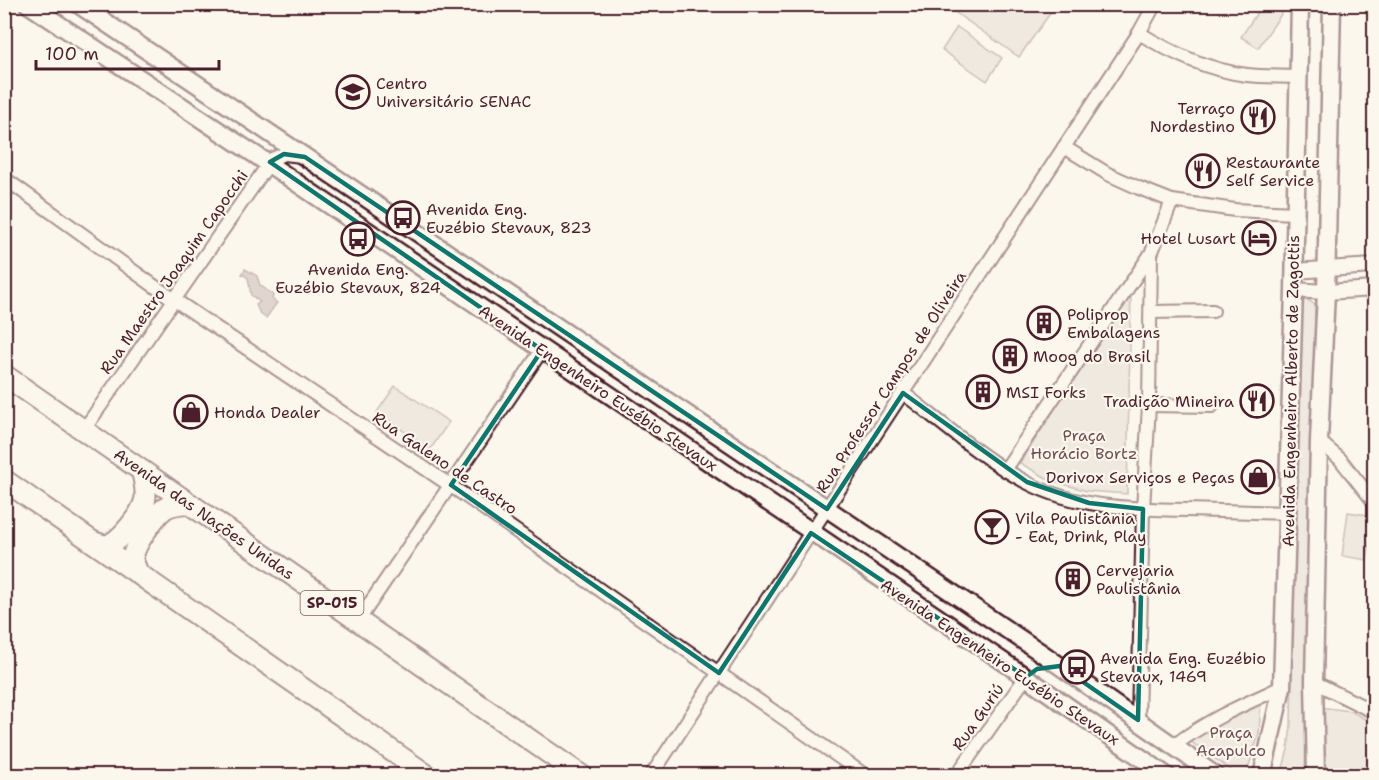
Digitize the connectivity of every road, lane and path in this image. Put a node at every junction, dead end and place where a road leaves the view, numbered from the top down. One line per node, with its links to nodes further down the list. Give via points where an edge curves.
1 (28, 4): 10 (main road, Avenida Engenheiro Eusébio Stevaux)
2 (78, 4): 9 (main road, Avenida Engenheiro Eusébio Stevaux)
3 (1155, 4): 6 (street, Rua Professor Campos de Oliveira)
4 (1300, 4): 7 (main road, Avenida Engenheiro Alberto de Zagottis)
5 (1332, 4): 16 (main road, Avenida Engenheiro Alberto de Zagottis)
6 (1139, 33): 7 (street, via 1198,63 1246,75); 8 (street, Rua Professor Campos de Oliveira)
7 (1298, 77): 13 (main road, Avenida Engenheiro Alberto de Zagottis)
8 (1064, 147): 12 (street, via 1108,174); 26 (street, Rua Professor Campos de Oliveira)
9 (305, 157): 10 (street, Rua Maestro Joaquim Capocchi, via 284,154); 31 (main road, Avenida Engenheiro Eusébio Stevaux)
10 (269, 164): 21 (street, Rua Maestro Joaquim Capocchi); 24 (main road, Avenida Engenheiro Eusébio Stevaux)
11 (4, 178): 21 (street, Rua Galeno de Castro)
12 (1172, 201): 13 (street); 14 (street)
13 (1295, 213): 17 (main road, Avenida Engenheiro Alberto de Zagottis)
14 (1151, 254): 23 (street); 33 (street)
15 (1374, 267): 16 (street); 18 (street)
16 (1327, 269): 17 (street); 20 (main road, Avenida Engenheiro Alberto de Zagottis)
17 (1294, 270): 19 (main road, Avenida Engenheiro Alberto de Zagottis)
18 (1374, 287): 20 (street)
19 (1294, 290): 20 (street); 41 (main road, Avenida Engenheiro Alberto de Zagottis)
20 (1326, 292): 30 (main road, Avenida Engenheiro Alberto de Zagottis)
21 (176, 300): 29 (street, Rua Maestro Joaquim Capocchi); 36 (street, Rua Galeno de Castro)
22 (1213, 311): 23 (street)
23 (1151, 312): 27 (street)
24 (542, 350): 32 (main road, Avenida Engenheiro Eusébio Stevaux); 36 (street)
25 (4, 375): 29 (highway, Avenida das Nações Unidas / SP-015)
26 (903, 393): 33 (street); 39 (street, Rua Professor Campos de Oliveira)
27 (1149, 405): 28 (street); 40 (street)
28 (1212, 406)
29 (83, 430): 34 (highway, Avenida das Nações Unidas / SP-015)
30 (1320, 441): 37 (street, via 1340,459); 49 (main road, Avenida Engenheiro Alberto de Zagottis)
31 (753, 459): 32 (main road, via 727,470); 39 (main road, Avenida Engenheiro Eusébio Stevaux)
32 (709, 464): 42 (main road, Avenida Engenheiro Eusébio Stevaux)
33 (1005, 470): 40 (street, via 1057,495)
34 (142, 471): 38 (highway, Avenida das Nações Unidas / SP-015); 43 (highway, via 146,493 143,507 116,542 105,546)
35 (4, 480): 43 (highway)
36 (451, 485): 45 (street); 47 (street, Rua Galeno de Castro)
37 (1374, 502)
38 (187, 503): 44 (highway, via 165,508 145,533 133,558); 45 (highway, Avenida das Nações Unidas / SP-015)
39 (827, 509): 42 (street, Rua Professor Campos de Oliveira); 46 (main road, Avenida Engenheiro Eusébio Stevaux)
40 (1143, 509): 41 (street); 52 (street)
41 (1288, 513): 50 (main road, Avenida Engenheiro Alberto de Zagottis)
42 (811, 533): 47 (street, Rua Professor Campos de Oliveira); 48 (main road, Avenida Engenheiro Eusébio Stevaux)
43 (93, 542): 44 (highway)
44 (137, 572): 54 (highway)
45 (358, 621): 55 (highway, Avenida das Nações Unidas / SP-015)
46 (1060, 666): 48 (main road, via 1037,669); 52 (main road, Avenida Engenheiro Eusébio Stevaux)
47 (719, 674): 56 (street, Rua Professor Campos de Oliveira); 57 (street, Rua Galeno de Castro)
48 (1026, 677): 58 (street, Rua Guriú); 59 (main road, Avenida Engenheiro Eusébio Stevaux)
49 (1314, 682): 51 (street); 62 (main road, Avenida Engenheiro Alberto de Zagottis)
50 (1282, 687): 53 (street, via 1227,712); 61 (main road, Avenida Engenheiro Alberto de Zagottis)
51 (1374, 712)
52 (1138, 720): 53 (main road, Avenida Engenheiro Eusébio Stevaux)
53 (1175, 745): 60 (main road, Avenida Engenheiro Eusébio Stevaux)
54 (428, 776)
55 (582, 776)
56 (651, 776)
57 (866, 776)
58 (956, 776)
59 (1167, 776)
60 (1216, 776)
61 (1262, 776)
62 (1316, 776)

